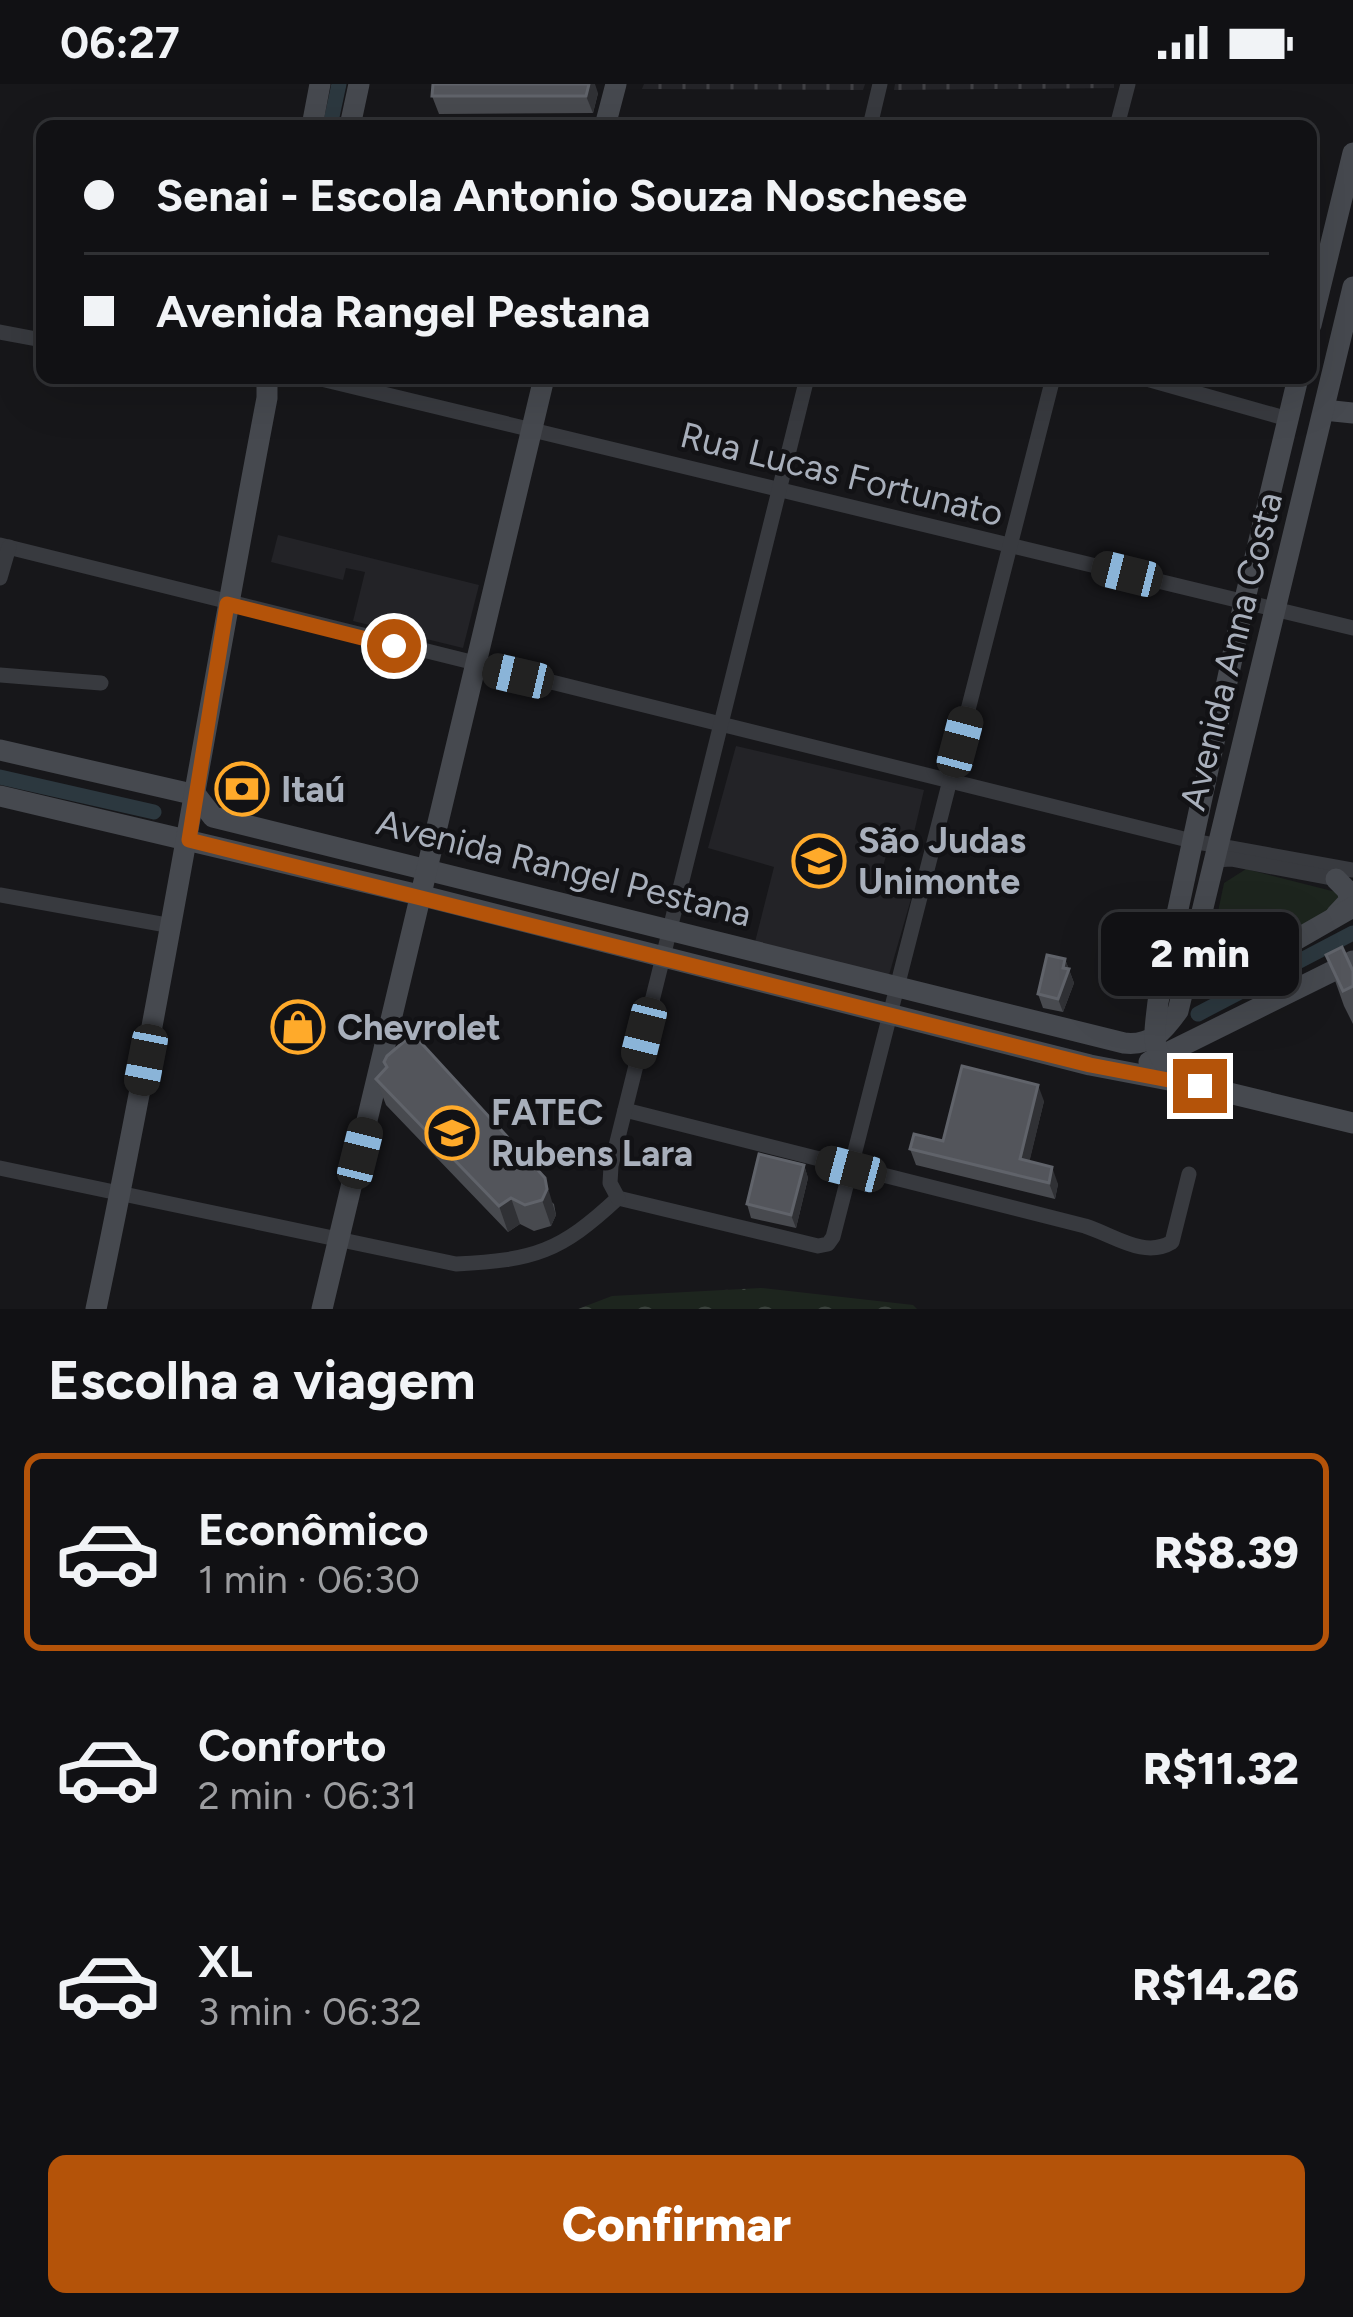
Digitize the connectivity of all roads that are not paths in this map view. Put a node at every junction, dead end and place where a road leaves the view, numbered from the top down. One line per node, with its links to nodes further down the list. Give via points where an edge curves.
1 (320, 84): 6 (main road)
2 (616, 84): 8 (main road)
3 (880, 84): 9 (street)
4 (1128, 84): 10 (street)
5 (359, 85): 7 (main road)
6 (313, 120)
7 (351, 120)
8 (607, 120)
9 (871, 120)
10 (1119, 120)
11 (1353, 153): 13 (main road)
12 (1353, 286): 23 (main road, Avenida Anna Costa)
13 (1317, 300)
14 (0, 332): 15 (street)
15 (36, 339)
16 (342, 384): 26 (street, Rua Lucas Fortunato)
17 (543, 384): 26 (main road)
18 (806, 384): 27 (street)
19 (1051, 384): 29 (street)
20 (1164, 384): 25 (street)
21 (1297, 384): 25 (main road, Avenida Anna Costa)
22 (267, 388): 32 (main road)
23 (1324, 410): 24 (main road); 33 (main road, Avenida Anna Costa)
24 (1353, 413)
25 (1288, 419): 31 (main road, Avenida Anna Costa)
26 (532, 430): 27 (street, Rua Lucas Fortunato); 35 (main road)
27 (779, 490): 29 (street, Rua Lucas Fortunato); 38 (street)
28 (4, 546): 30 (street); 32 (street)
29 (1010, 546): 31 (street, Rua Lucas Fortunato); 40 (street)
30 (0, 578)
31 (1244, 603): 33 (street, Rua Lucas Fortunato); 44 (main road, Avenida Anna Costa)
32 (227, 604): 35 (street); 41 (main road)
33 (1275, 610): 34 (street, Rua Lucas Fortunato); 45 (main road, Avenida Anna Costa)
34 (1353, 628)
35 (477, 666): 38 (street); 46 (main road)
36 (0, 675): 37 (street)
37 (101, 683)
38 (721, 722): 40 (street); 52 (street)
39 (0, 750): 41 (main road)
40 (950, 781): 44 (street); 56 (street)
41 (196, 795): 43 (main road); 46 (main road, Avenida Rangel Pestana, via 213,817)
42 (0, 796): 43 (main road, Avenida Rangel Pestana)
43 (189, 840): 49 (main road, Avenida Rangel Pestana); 51 (main road)
44 (1192, 841): 45 (street); 58 (main road, Avenida Anna Costa)
45 (1217, 852): 47 (street); 55 (main road, Avenida Anna Costa)
46 (430, 869): 49 (main road); 52 (main road, Avenida Rangel Pestana)
47 (1347, 878): 50 (main road)
48 (0, 895): 51 (street)
49 (424, 896): 53 (main road, Avenida Rangel Pestana); 68 (main road)
50 (1344, 912): 55 (main road, via 1217,986 1198,981)
51 (172, 926): 66 (main road)
52 (670, 927): 53 (street); 56 (main road, Avenida Rangel Pestana)
53 (663, 956): 57 (main road, Avenida Rangel Pestana); 61 (street)
54 (1353, 961): 58 (main road, via 1183,1047)
55 (1190, 963): 58 (main road, Avenida Anna Costa, via 1178,1011)
56 (898, 986): 57 (street); 58 (main road, Avenida Rangel Pestana)
57 (891, 1015): 59 (main road, Avenida Rangel Pestana); 64 (street)
58 (1154, 1042): 59 (main road, via 1128,1067); 60 (main road)
59 (1102, 1068): 60 (main road, Avenida Rangel Pestana)
60 (1200, 1086): 62 (main road, Avenida Rangel Pestana)
61 (625, 1110): 64 (street); 67 (street, via 609,1178)
62 (1353, 1124)
63 (0, 1168): 66 (street)
64 (851, 1169): 65 (street, via 1085,1226 1144,1250 1172,1242); 67 (street, via 828,1244 818,1246)
65 (1189, 1174)
66 (121, 1193): 68 (street); 69 (main road)
67 (618, 1198): 68 (street, via 556,1249 523,1258 456,1264)
68 (339, 1239): 70 (main road)
69 (96, 1309)
70 (322, 1309)

